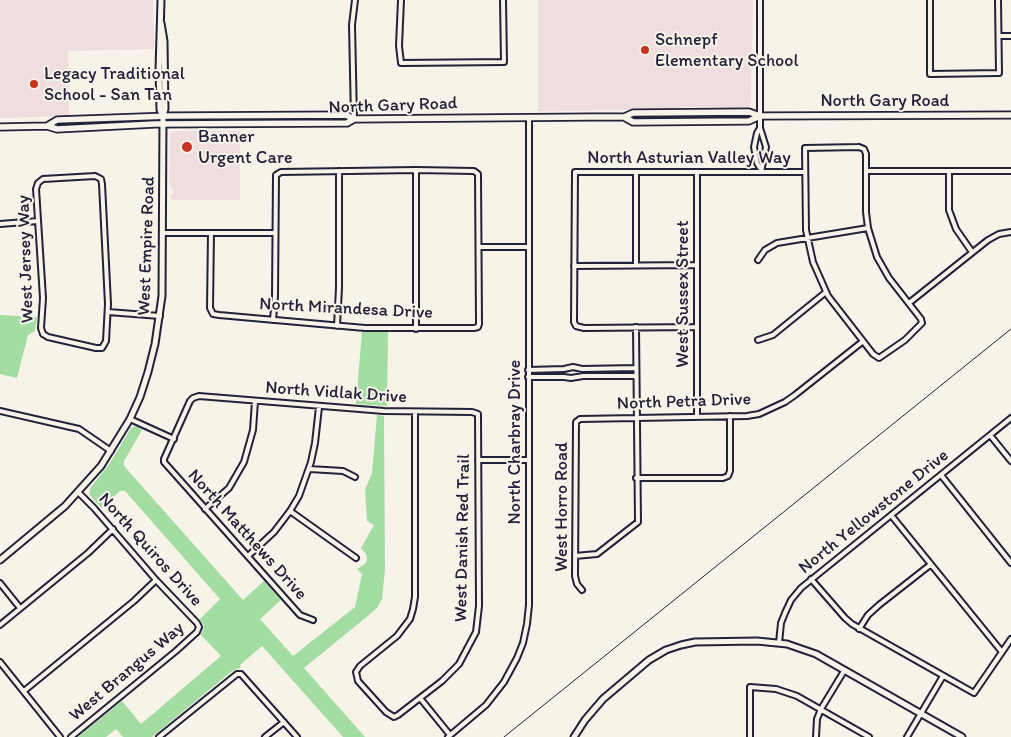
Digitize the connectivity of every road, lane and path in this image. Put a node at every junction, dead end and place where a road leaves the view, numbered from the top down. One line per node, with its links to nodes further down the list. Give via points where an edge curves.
1 (161, 0): 11 (street, West Empire Road)
2 (355, 0): 15 (street, via 352,25)
3 (401, 0): 4 (street, via 400,63 504,62)
4 (503, 0)
5 (760, 0): 12 (street)
6 (930, 0): 8 (street, via 930,74 999,73)
7 (998, 0): 8 (street)
8 (998, 36): 9 (street)
9 (1011, 36)
10 (1011, 115): 12 (main road, North Gary Road)
11 (163, 116): 15 (main road, via 346,115); 16 (street, West Empire Road); 17 (main road, via 57,120)
12 (760, 116): 14 (main road, North Gary Road, via 749,121 633,122); 14 (main road, North Gary Road, via 749,112 633,113); 19 (street)
13 (529, 118): 14 (main road, North Gary Road); 15 (main road, North Gary Road); 40 (street, North Charbray Drive)
14 (624, 118)
15 (354, 119): 16 (main road, North Gary Road, via 347,123)
16 (163, 124): 17 (main road, North Gary Road); 35 (street, West Empire Road)
17 (48, 126): 18 (main road)
18 (0, 127)
19 (760, 128): 20 (street); 21 (street)
20 (755, 151): 21 (street); 23 (street)
21 (765, 151): 23 (street)
22 (416, 170): 24 (street); 39 (street, via 474,171 478,174); 54 (street)
23 (760, 170): 29 (street, North Asturian Valley Way); 30 (street, North Asturian Valley Way)
24 (339, 171): 37 (street, via 281,172 276,175); 51 (street)
25 (866, 171): 26 (street); 30 (street, via 866,154 859,147 805,148); 33 (street)
26 (949, 171): 27 (street); 41 (street, via 949,210 956,230)
27 (1011, 171)
28 (636, 172): 29 (street, North Asturian Valley Way); 43 (street); 45 (street, North Asturian Valley Way, via 575,172)
29 (697, 172): 44 (street, West Sussex Street)
30 (804, 172): 38 (street)
31 (38, 222): 32 (street); 48 (street, West Jersey Way, via 43,334 102,348 106,341); 48 (street, West Jersey Way, via 36,189 43,179 96,176 101,179)
32 (0, 224)
33 (868, 228): 38 (street); 47 (street, via 877,257)
34 (1011, 232): 41 (street, via 999,234)
35 (162, 233): 36 (street); 49 (street, West Empire Road)
36 (211, 233): 37 (street); 50 (street, North Mirandesa Drive, via 210,308 213,314)
37 (275, 233): 50 (street)
38 (806, 237): 42 (street, via 777,243 760,254); 46 (street)
39 (479, 247): 40 (street); 54 (street, North Mirandesa Drive, via 478,327)
40 (528, 247): 59 (street, North Charbray Drive)
41 (972, 252): 47 (street)
42 (758, 260)
43 (636, 265): 44 (street); 45 (street)
44 (697, 265): 53 (street, West Sussex Street)
45 (574, 266): 52 (street, via 576,326)
46 (826, 292): 55 (street, via 773,335); 56 (street)
47 (909, 303): 56 (street, via 922,318 922,323 912,334 879,358)
48 (108, 312): 49 (street)
49 (160, 316): 72 (street, West Empire Road, via 148,372)
50 (274, 320): 51 (street, North Mirandesa Drive)
51 (337, 326): 54 (street, North Mirandesa Drive)
52 (636, 327): 53 (street); 58 (street)
53 (697, 327): 69 (street, West Sussex Street)
54 (416, 329)
55 (758, 340)
56 (862, 342): 68 (street, North Petra Drive, via 785,402 759,414)
57 (578, 367): 58 (street); 59 (street); 62 (street)
58 (636, 368): 60 (street)
59 (528, 370): 61 (street, North Charbray Drive)
60 (636, 376): 62 (street); 70 (street)
61 (528, 377): 62 (street); 78 (street, North Charbray Drive)
62 (578, 377)
63 (255, 401): 64 (street, North Vidlak Drive); 75 (street, North Vidlak Drive, via 193,398); 85 (street, via 253,430 244,462 229,488)
64 (319, 406): 66 (street, North Vidlak Drive); 80 (street)
65 (0, 411): 76 (street, via 79,429)
66 (416, 412): 67 (street, North Vidlak Drive); 111 (street, West Danish Red Trail, via 413,608 410,619 397,636 356,672 358,681 394,717)
67 (478, 414): 77 (street, West Danish Red Trail)
68 (730, 416): 69 (street, North Petra Drive); 83 (street, via 728,476)
69 (697, 417): 70 (street, North Petra Drive)
70 (636, 418): 73 (street, North Petra Drive, via 583,418); 83 (street)
71 (1011, 418): 74 (street, North Yellowstone Drive)
72 (130, 419): 75 (street); 76 (street, West Empire Road)
73 (576, 422): 90 (street, West Horro Road)
74 (990, 435): 79 (street); 81 (street, North Yellowstone Drive)
75 (174, 439): 85 (street, North Matthews Drive, via 164,462)
76 (111, 451): 84 (street, West Empire Road)
77 (478, 460): 78 (street); 111 (street, West Danish Red Trail, via 479,606 476,632 459,664)
78 (528, 460): 115 (street, North Charbray Drive, via 529,605 523,643 496,693)
79 (1011, 461)
80 (309, 469): 82 (street, via 343,471); 86 (street)
81 (941, 475): 87 (street, North Yellowstone Drive); 93 (street)
82 (355, 477)
83 (636, 478): 90 (street, via 638,522 597,554)
84 (78, 492): 88 (street, North Quiros Drive); 92 (street, West Empire Road, via 52,518)
85 (205, 509): 89 (street, North Matthews Drive)
86 (290, 511): 89 (street); 91 (street)
87 (891, 515): 94 (street); 95 (street, North Yellowstone Drive)
88 (113, 529): 96 (street, North Quiros Drive); 99 (street)
89 (248, 556): 100 (street, North Matthews Drive, via 300,614)
90 (576, 556): 98 (street, West Horro Road, via 577,584)
91 (356, 558)
92 (0, 560)
93 (1011, 563)
94 (930, 565): 103 (street, via 879,605); 106 (street)
95 (811, 579): 103 (street); 105 (street, North Yellowstone Drive, via 791,600 781,623)
96 (156, 580): 102 (street, North Quiros Drive); 110 (street)
97 (0, 583): 99 (street)
98 (582, 590)
99 (20, 608): 101 (street)
100 (313, 620)
101 (0, 625)
102 (199, 627): 117 (street, West Brangus Way, via 176,651)
103 (859, 629): 109 (street)
104 (1011, 639): 106 (street)
105 (779, 643): 108 (street, via 805,650); 121 (street, via 695,642 666,650 649,660 603,699)
106 (1002, 652): 109 (street, via 974,693)
107 (0, 662): 110 (street)
108 (844, 671): 112 (street); 113 (street)
109 (943, 676): 113 (street)
110 (24, 691): 116 (street)
111 (420, 698): 115 (street)
112 (821, 710): 122 (street, via 785,691 750,687); 123 (street); 124 (street)
113 (921, 714): 125 (street); 126 (street)
114 (284, 722): 118 (street, via 241,674 237,674); 119 (street); 120 (street)
115 (449, 736)
116 (60, 737)
117 (71, 737)
118 (159, 737)
119 (265, 737)
120 (297, 737)
121 (574, 737)
122 (750, 737)
123 (816, 737)
124 (869, 737)
125 (908, 737)
126 (962, 737)

